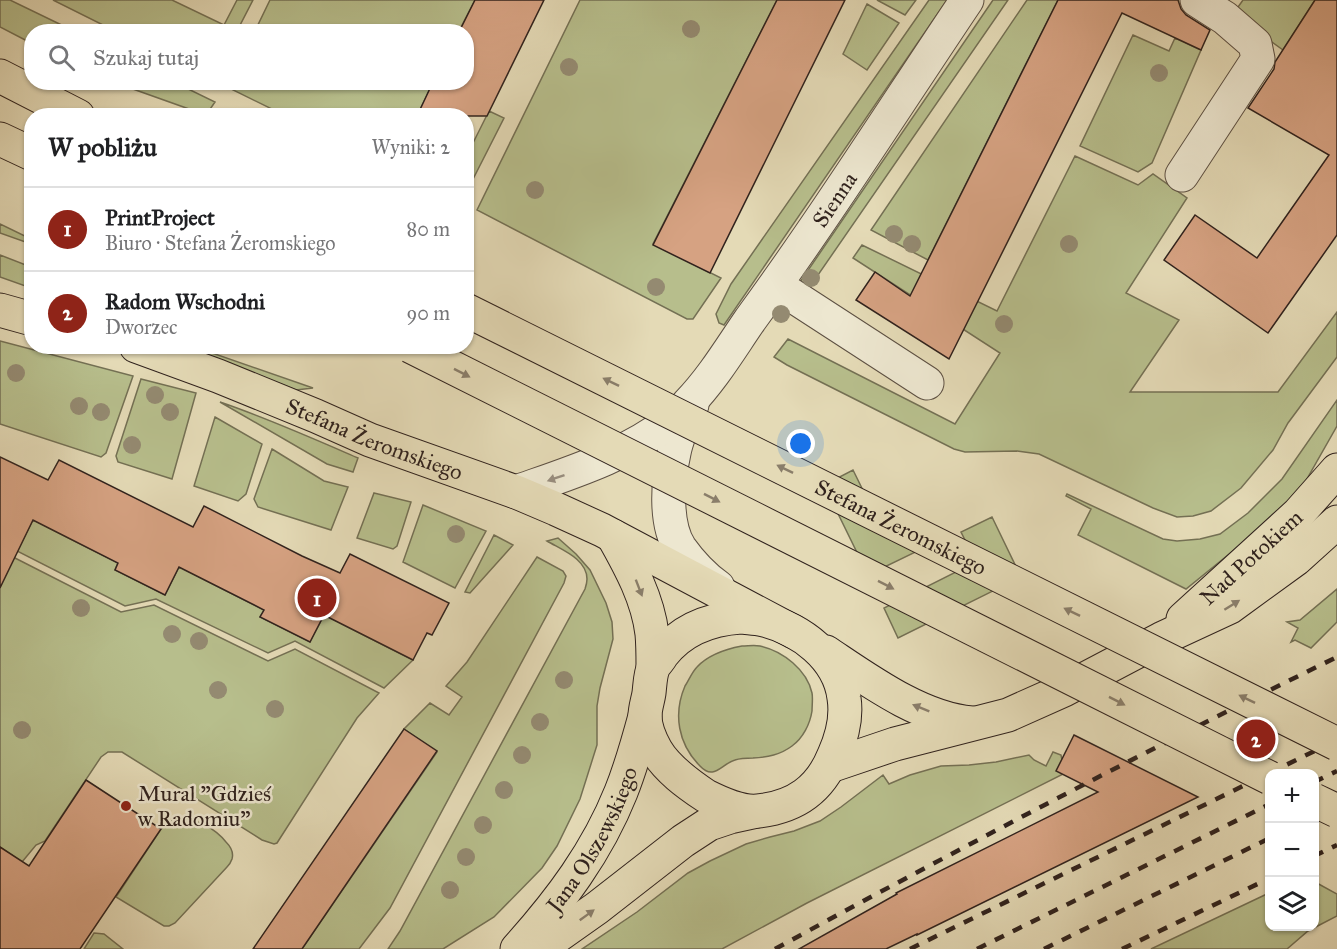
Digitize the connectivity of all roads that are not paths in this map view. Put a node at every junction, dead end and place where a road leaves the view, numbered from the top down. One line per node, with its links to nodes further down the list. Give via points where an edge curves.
1 (967, 0): 10 (street, Sienna)
2 (1197, 0): 9 (street, via 1256,44 1258,59)
3 (0, 76): 4 (main road)
4 (24, 88)
5 (27, 90): 6 (main road)
6 (62, 108)
7 (0, 139): 8 (main road)
8 (24, 150)
9 (1182, 175)
10 (776, 285): 16 (street); 17 (street, Sienna)
11 (0, 310): 13 (main road)
12 (474, 314): 28 (main road, Stefana Żeromskiego, one-way to 12, bridge)
13 (24, 317)
14 (158, 354): 19 (main road, Stefana Żeromskiego, via 370,440)
15 (426, 354): 30 (main road, one-way to 30, bridge)
16 (927, 383)
17 (696, 396): 19 (street, Sienna, one-way to 19, via 674,419 625,450); 22 (street, Sienna, via 674,451 669,503 672,528 679,546 694,564)
18 (1337, 470): 24 (main road, Nad Potokiem, via 1298,514)
19 (516, 492): 21 (main road, Stefana Żeromskiego)
20 (1335, 527): 24 (main road, Nad Potokiem, one-way to 20, via 1230,607)
21 (613, 536): 22 (main road, Stefana Żeromskiego); 25 (main road, one-way to 25, via 641,591 652,634)
22 (741, 604): 23 (main road, Stefana Żeromskiego)
23 (804, 638): 25 (main road, via 763,619 722,618 705,623 670,645); 27 (main road, Nad Potokiem, one-way to 23, via 937,715 898,698); 29 (main road, via 834,669 844,698 843,732)
24 (1161, 639): 27 (main road, Nad Potokiem, via 1008,716)
25 (653, 667): 26 (main road)
26 (645, 717): 33 (main road, via 657,751 680,777 716,801); 34 (main road, Jana Olszewskiego, via 621,793 586,861 548,915)
27 (978, 723): 29 (main road, Nad Potokiem, via 876,749)
28 (1337, 744)
29 (830, 766): 33 (main road, via 804,796)
30 (1265, 776)
31 (1319, 802): 32 (main road, bridge)
32 (1337, 811)
33 (755, 812): 35 (main road, Jana Olszewskiego, one-way to 33, via 709,824)
34 (517, 949)
35 (539, 949)

